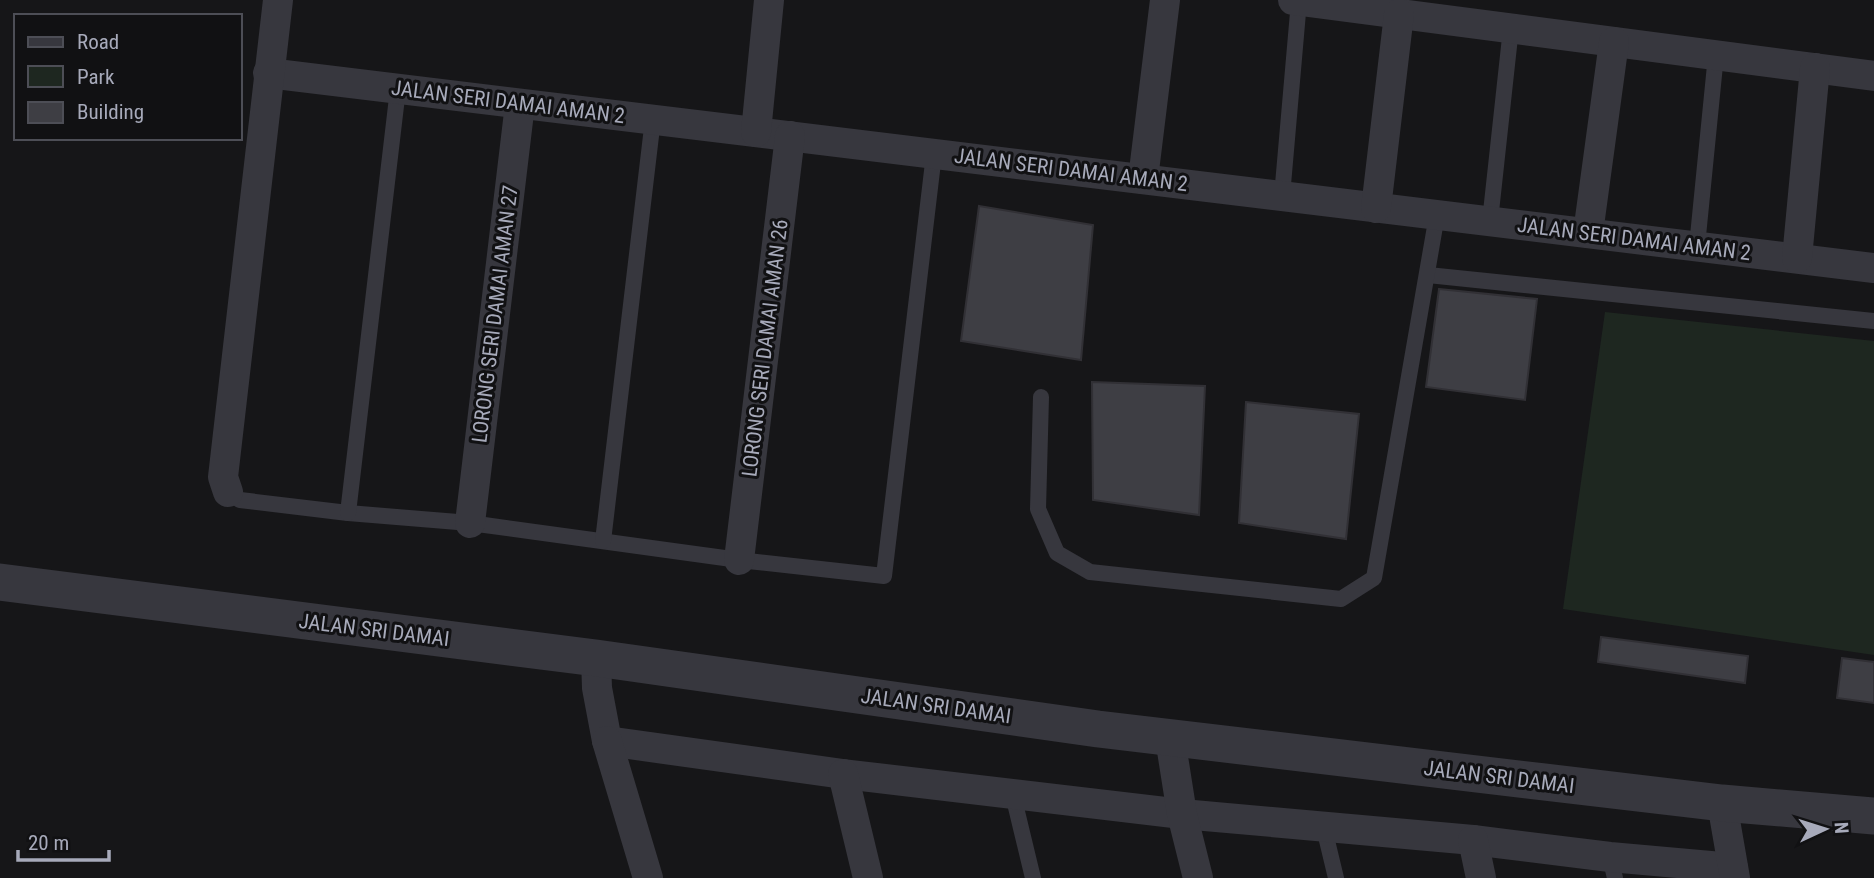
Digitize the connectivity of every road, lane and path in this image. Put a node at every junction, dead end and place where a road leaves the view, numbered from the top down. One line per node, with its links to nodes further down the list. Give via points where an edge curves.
1 (278, 0): 11 (street)
2 (769, 0): 16 (street)
3 (1165, 0): 19 (street)
4 (1293, 0): 5 (street)
5 (1299, 1): 6 (street); 20 (lane)
6 (1399, 14): 7 (street); 21 (street)
7 (1511, 28): 8 (street); 23 (lane)
8 (1614, 42): 9 (street); 24 (street)
9 (1716, 55): 10 (street); 25 (lane)
10 (1815, 68): 12 (street); 26 (street)
11 (268, 73): 13 (street, JALAN SERI DAMAI AMAN 2); 31 (street, via 223,477)
12 (1874, 76)
13 (398, 89): 14 (street, JALAN SERI DAMAI AMAN 2); 32 (lane)
14 (520, 104): 15 (street, JALAN SERI DAMAI AMAN 2); 33 (street, LORONG SERI DAMAI AMAN 27)
15 (653, 120): 16 (street, JALAN SERI DAMAI AMAN 2); 34 (lane)
16 (756, 132): 17 (street, JALAN SERI DAMAI AMAN 2)
17 (790, 136): 18 (street, JALAN SERI DAMAI AMAN 2); 35 (street, LORONG SERI DAMAI AMAN 26)
18 (934, 154): 19 (street, JALAN SERI DAMAI AMAN 2); 35 (lane, via 884,576)
19 (1143, 179): 20 (street, JALAN SERI DAMAI AMAN 2)
20 (1282, 196): 21 (street, JALAN SERI DAMAI AMAN 2)
21 (1376, 208): 22 (street, JALAN SERI DAMAI AMAN 2)
22 (1437, 215): 23 (street, JALAN SERI DAMAI AMAN 2); 28 (lane)
23 (1490, 221): 24 (street, JALAN SERI DAMAI AMAN 2)
24 (1588, 233): 25 (street, JALAN SERI DAMAI AMAN 2)
25 (1697, 246): 26 (street, JALAN SERI DAMAI AMAN 2)
26 (1797, 258): 27 (street, JALAN SERI DAMAI AMAN 2)
27 (1874, 268)
28 (1428, 275): 29 (lane); 30 (lane, via 1374,578 1341,599 1090,572 1057,553 1038,509)
29 (1874, 321)
30 (1041, 397)
31 (228, 492): 32 (lane, via 240,500)
32 (348, 513): 33 (lane)
33 (470, 523): 34 (lane)
34 (603, 541): 35 (lane)
35 (739, 560)
36 (0, 582): 37 (street, JALAN SRI DAMAI)
37 (596, 658): 38 (street, JALAN SRI DAMAI); 39 (street)
38 (1170, 738): 42 (street, JALAN SRI DAMAI); 43 (street)
39 (607, 741): 40 (street); 49 (street)
40 (843, 774): 41 (street); 50 (street)
41 (1013, 795): 43 (street); 51 (lane)
42 (1722, 803): 44 (street, JALAN SRI DAMAI); 48 (street)
43 (1182, 814): 45 (street); 52 (street)
44 (1874, 816)
45 (1324, 828): 46 (street); 53 (lane)
46 (1473, 840): 47 (street); 54 (street)
47 (1613, 867): 48 (street)
48 (1734, 873)
49 (648, 878)
50 (868, 878)
51 (1034, 878)
52 (1198, 878)
53 (1336, 878)
54 (1481, 878)

